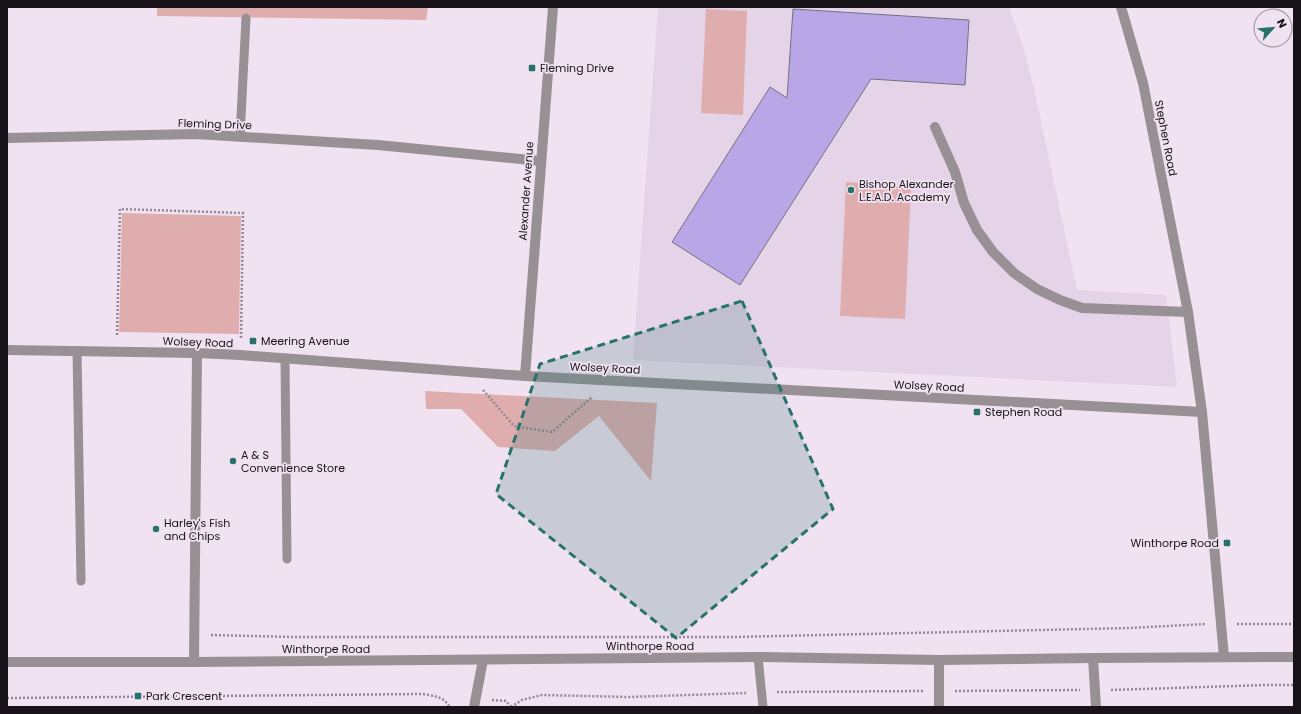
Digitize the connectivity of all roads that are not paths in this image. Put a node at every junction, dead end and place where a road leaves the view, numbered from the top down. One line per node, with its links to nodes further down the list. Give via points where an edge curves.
1 (553, 7): 7 (street, Alexander Avenue)
2 (1121, 7): 8 (street, Stephen Road, via 1143,83)
3 (246, 18): 5 (lane)
4 (935, 127): 8 (street, via 977,230 993,252 1014,273 1037,289 1082,308)
5 (240, 137): 6 (street, Fleming Drive, via 196,134); 7 (street, Fleming Drive, via 378,145)
6 (7, 138)
7 (540, 161): 13 (street, Alexander Avenue)
8 (1188, 312): 14 (street, Stephen Road)
9 (7, 350): 10 (street, Wolsey Road)
10 (77, 351): 11 (street, Wolsey Road); 16 (lane)
11 (197, 353): 12 (street, Wolsey Road); 24 (street)
12 (285, 359): 13 (street, Wolsey Road); 15 (lane)
13 (525, 376): 14 (street, Wolsey Road)
14 (1202, 412): 18 (street, Stephen Road)
15 (287, 558)
16 (81, 581)
17 (1294, 656): 18 (street, Winthorpe Road)
18 (1224, 657): 20 (street, Winthorpe Road)
19 (758, 658): 21 (street, Winthorpe Road); 22 (street, Winthorpe Road); 26 (lane)
20 (1093, 658): 22 (street, Winthorpe Road); 28 (street)
21 (483, 660): 24 (street, Winthorpe Road); 25 (street)
22 (939, 660): 27 (street)
23 (7, 662): 24 (street, Winthorpe Road)
24 (194, 662)
25 (474, 707)
26 (763, 707)
27 (939, 707)
28 (1096, 707)

